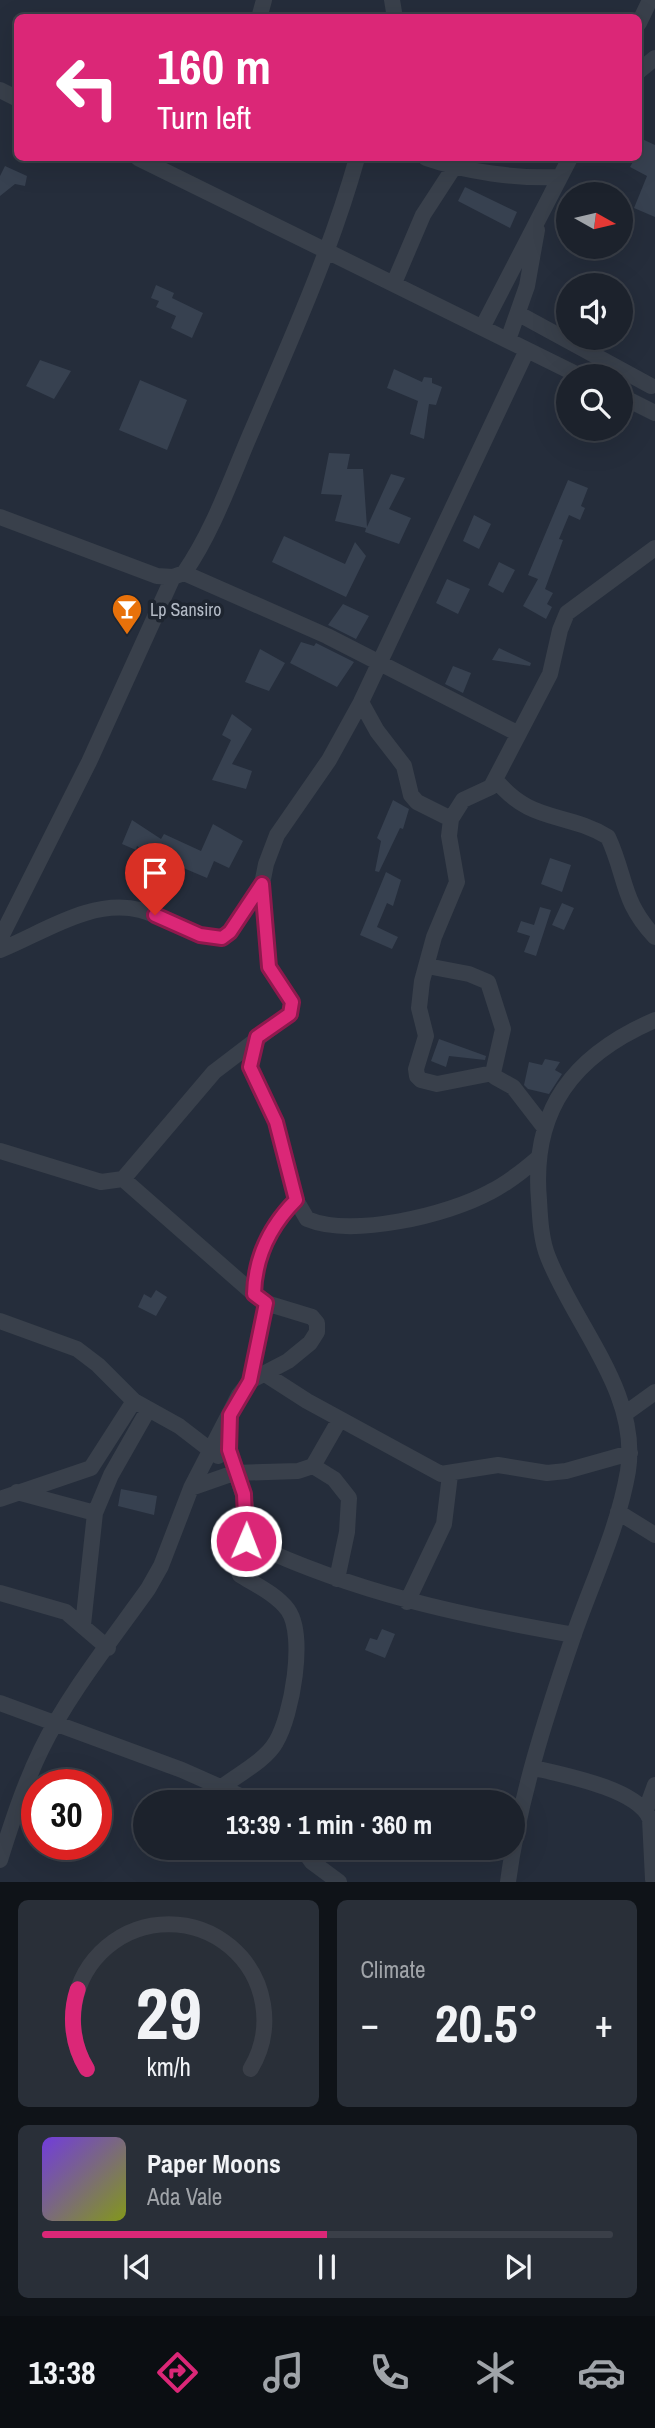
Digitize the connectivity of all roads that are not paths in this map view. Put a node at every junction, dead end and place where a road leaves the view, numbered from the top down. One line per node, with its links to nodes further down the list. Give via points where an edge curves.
1 (650, 0): 2 (street)
2 (642, 17)
3 (153, 161): 9 (street)
4 (355, 161): 9 (street)
5 (568, 161): 7 (street)
6 (457, 162): 7 (street); 10 (street, via 423,215)
7 (560, 177): 8 (street)
8 (538, 220): 11 (street, via 535,253); 12 (street)
9 (326, 252): 10 (street); 20 (street, via 223,498)
10 (394, 283): 12 (street)
11 (519, 314): 13 (street); 16 (street)
12 (484, 326): 13 (street)
13 (508, 340): 14 (street)
14 (527, 350): 15 (street); 21 (street)
15 (556, 364)
16 (653, 382): 17 (street)
17 (648, 409)
18 (0, 517): 20 (street, via 157,576)
19 (655, 548): 23 (street, via 567,613 550,674)
20 (179, 575): 21 (street, via 327,636); 28 (street)
21 (379, 663): 22 (street); 23 (street)
22 (361, 702): 25 (street, via 404,766 417,803); 26 (street, via 329,760 277,835)
23 (517, 733): 24 (street)
24 (495, 779): 25 (street, via 484,792 463,800); 27 (street, via 529,809 608,837 630,905)
25 (451, 819): 30 (street, via 449,836 457,882)
26 (262, 884): 29 (street, via 222,938 200,935 138,909 118,908 77,915); 32 (street, via 269,967 292,1007 290,1014)
27 (655, 937)
28 (0, 939)
29 (0, 950)
30 (426, 966): 33 (street, via 488,982 503,1029); 33 (street, via 419,1008 426,1036 416,1076 438,1084)
31 (655, 1020): 34 (street, via 583,1063 562,1087)
32 (257, 1037): 37 (street, via 214,1072); 38 (street, via 250,1067 276,1122)
33 (493, 1073): 34 (street, via 513,1087)
34 (544, 1127): 36 (street)
35 (0, 1152): 37 (street, via 101,1182)
36 (538, 1158): 38 (street, via 487,1194 380,1226 314,1222 302,1213); 46 (street, via 546,1254)
37 (123, 1179): 39 (street)
38 (296, 1200): 39 (street, via 266,1241 256,1270)
39 (260, 1299): 41 (street, via 312,1317 317,1324 317,1332 303,1349); 42 (street)
40 (0, 1321): 44 (street, via 76,1349)
41 (265, 1374): 42 (street); 48 (street)
42 (250, 1381): 47 (street)
43 (655, 1392): 46 (street)
44 (134, 1401): 45 (street); 55 (street, via 91,1468)
45 (148, 1410): 49 (street); 58 (street)
46 (626, 1413): 50 (street)
47 (230, 1415): 49 (street); 52 (street)
48 (340, 1419): 51 (street); 53 (street, via 430,1471)
49 (210, 1449): 52 (street); 54 (street)
50 (630, 1453): 53 (street, via 566,1471 547,1473 498,1465); 57 (street)
51 (313, 1466): 52 (street, via 298,1471); 61 (street, via 334,1479 349,1498)
52 (233, 1469): 54 (street); 60 (street, via 246,1505)
53 (450, 1475): 63 (street, via 444,1524)
54 (191, 1488): 66 (street, via 161,1566)
55 (16, 1492): 56 (street); 58 (street)
56 (0, 1499)
57 (618, 1512): 59 (street); 65 (street)
58 (95, 1513): 64 (street)
59 (655, 1535)
60 (246, 1541): 61 (street); 71 (street, via 240,1575 277,1598 287,1610 295,1629 296,1662 275,1743)
61 (337, 1579): 63 (street)
62 (0, 1592): 64 (street, via 44,1603)
63 (407, 1602): 65 (street)
64 (83, 1625): 66 (street)
65 (574, 1635): 69 (street)
66 (108, 1648): 68 (street)
67 (0, 1703): 68 (street)
68 (57, 1722): 71 (street); 74 (street, via 25,1785)
69 (534, 1768): 73 (street, via 598,1785); 78 (street)
70 (655, 1785): 73 (street)
71 (222, 1787): 72 (street)
72 (228, 1790)
73 (646, 1810): 76 (street)
74 (0, 1860)
75 (311, 1860): 77 (street)
76 (653, 1879)
77 (339, 1882)
78 (508, 1882)

